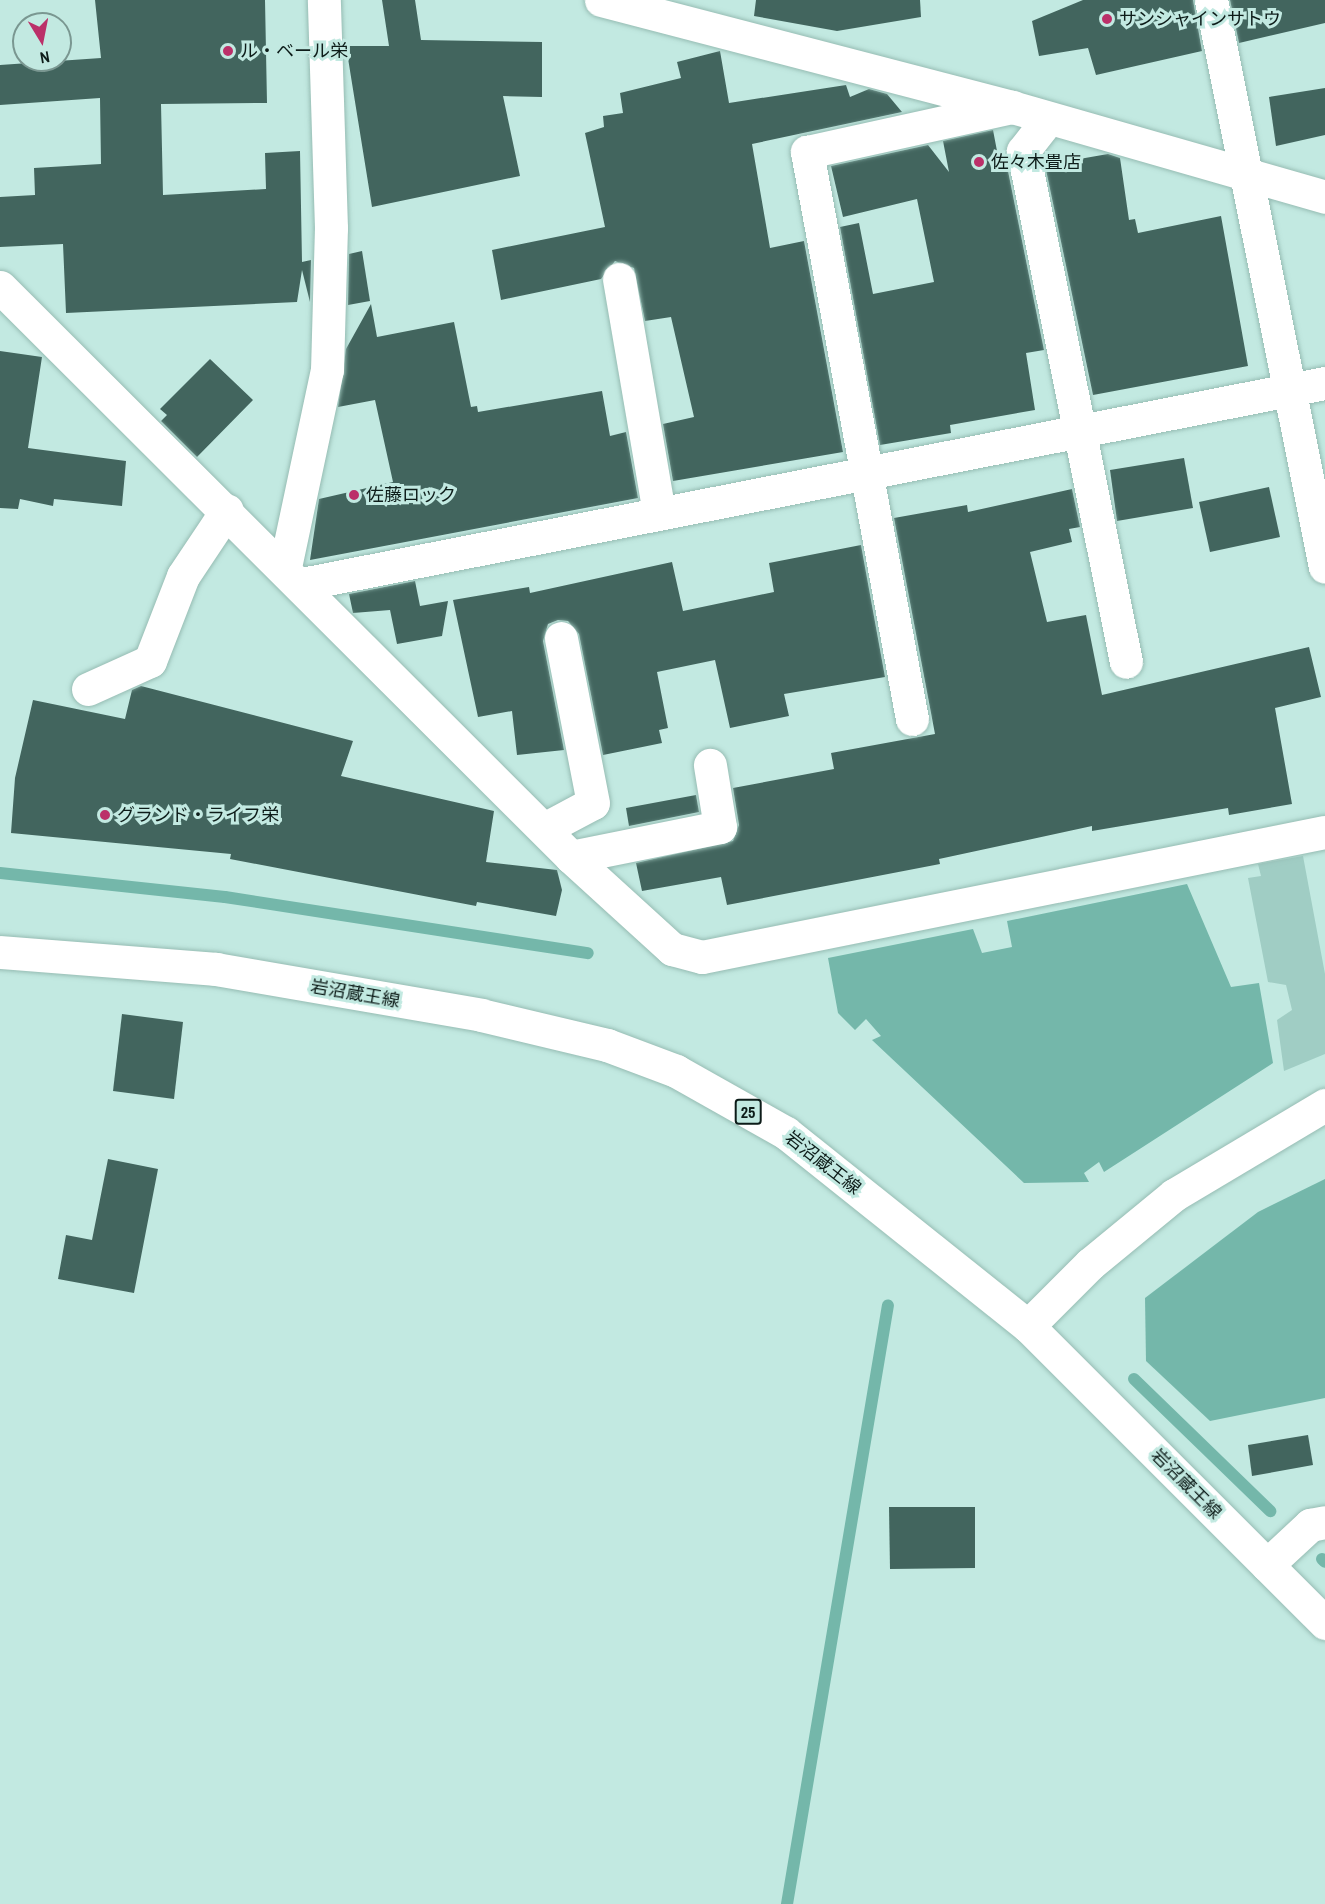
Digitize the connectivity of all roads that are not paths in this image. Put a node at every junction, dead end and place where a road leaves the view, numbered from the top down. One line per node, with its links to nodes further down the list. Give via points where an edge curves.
1 (324, 0): 17 (street, via 330,228 327,370)
2 (600, 0): 4 (street)
3 (1211, 0): 6 (street)
4 (1012, 107): 5 (street); 13 (street, via 807,152)
5 (1048, 119): 6 (street); 12 (street, via 1023,151)
6 (1248, 174): 7 (street); 11 (street)
7 (1325, 197)
8 (619, 279): 15 (street)
9 (0, 287): 14 (street)
10 (1325, 383): 11 (street)
11 (1287, 390): 12 (street); 16 (street)
12 (1078, 428): 13 (street); 19 (street)
13 (868, 470): 15 (street); 21 (street)
14 (227, 510): 17 (street); 20 (street, via 183,576 150,661)
15 (659, 512): 17 (street)
16 (1325, 567)
17 (294, 576): 23 (street)
18 (561, 638): 23 (street, via 593,803)
19 (1126, 662)
20 (87, 689)
21 (912, 718)
22 (710, 765): 25 (street, via 720,827)
23 (544, 829): 25 (street)
24 (1325, 832): 25 (street, via 702,957 672,949)
25 (571, 857)
26 (0, 952): 28 (street, 岩沼蔵王線 / 25, via 216,969 481,1015 607,1045 676,1071 786,1133)
27 (1325, 1105): 28 (street, via 1174,1194 1090,1264)
28 (1028, 1326): 30 (street, 岩沼蔵王線 / 25)
29 (1325, 1522): 30 (street, via 1310,1525)
30 (1267, 1565): 31 (street, 岩沼蔵王線 / 25)
31 (1325, 1623)

